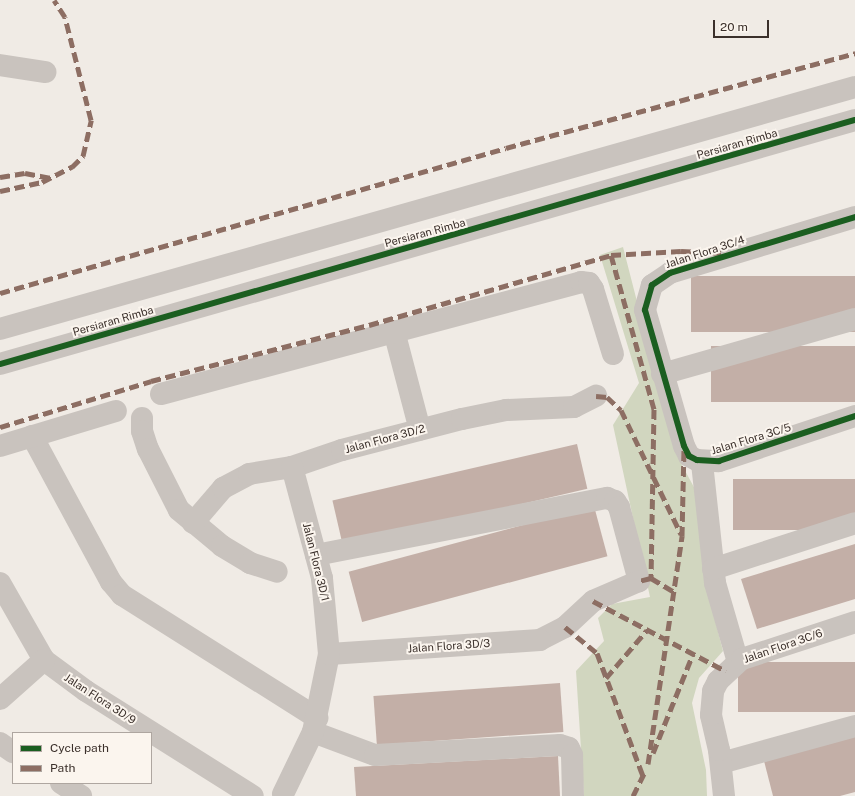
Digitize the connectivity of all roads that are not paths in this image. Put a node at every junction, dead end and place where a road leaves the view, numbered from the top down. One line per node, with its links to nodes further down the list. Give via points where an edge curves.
1 (0, 65): 2 (street)
2 (45, 72)
3 (855, 87): 7 (street, Persiaran Rimba)
4 (855, 120): 10 (street, Persiaran Rimba)
5 (855, 217): 11 (street, Jalan Flora 3C/4, via 680,269 659,278 652,285 645,310)
6 (855, 319): 11 (street)
7 (0, 329)
8 (394, 331): 9 (street, via 581,282 589,283 593,289); 12 (street); 17 (street)
9 (613, 354)
10 (0, 364)
11 (662, 374): 20 (street, Jalan Flora 3C/5, via 684,446 689,456)
12 (162, 394)
13 (596, 396): 17 (street, Jalan Flora 3D/2, via 574,407 506,410)
14 (116, 411): 18 (street)
15 (855, 416): 20 (street, Jalan Flora 3C/5, via 719,461)
16 (142, 418): 22 (street, via 144,440 166,489 179,510)
17 (420, 430): 21 (street, Jalan Flora 3D/2)
18 (32, 436): 19 (street); 33 (street, via 111,582 122,595)
19 (0, 446)
20 (702, 463): 25 (street)
21 (292, 467): 22 (street, Jalan Flora 3D/2, via 249,474 236,479 223,488); 24 (street, Jalan Flora 3D/1)
22 (193, 523): 26 (street, via 244,560)
23 (855, 523): 25 (street)
24 (316, 555): 29 (street, Jalan Flora 3D/1, via 326,604); 29 (street, Jalan Flora 3D/3, via 607,498 615,501 639,581 593,601 565,627 540,640)
25 (713, 569): 31 (street)
26 (277, 572)
27 (0, 583): 30 (street, Jalan Flora 3D/9)
28 (855, 622): 31 (street, Jalan Flora 3C/6)
29 (329, 654): 33 (street, Jalan Flora 3D/1)
30 (44, 660): 32 (street); 35 (street, Jalan Flora 3D/9, via 86,691)
31 (738, 662): 39 (street, Jalan Flora 3C/6, via 718,681 714,691 711,715)
32 (0, 699)
33 (315, 725): 41 (street, Jalan Flora 3D/1); 45 (street, via 375,755 560,745 569,748 572,755)
34 (855, 726): 39 (street)
35 (151, 732)
36 (152, 732): 43 (street, Jalan Flora 3D/9)
37 (0, 743): 38 (street)
38 (12, 751)
39 (721, 763): 46 (street)
40 (63, 784): 42 (street)
41 (284, 795): 44 (street, via 271,790)
42 (81, 796)
43 (253, 796)
44 (260, 796)
45 (573, 796)
46 (724, 796)

